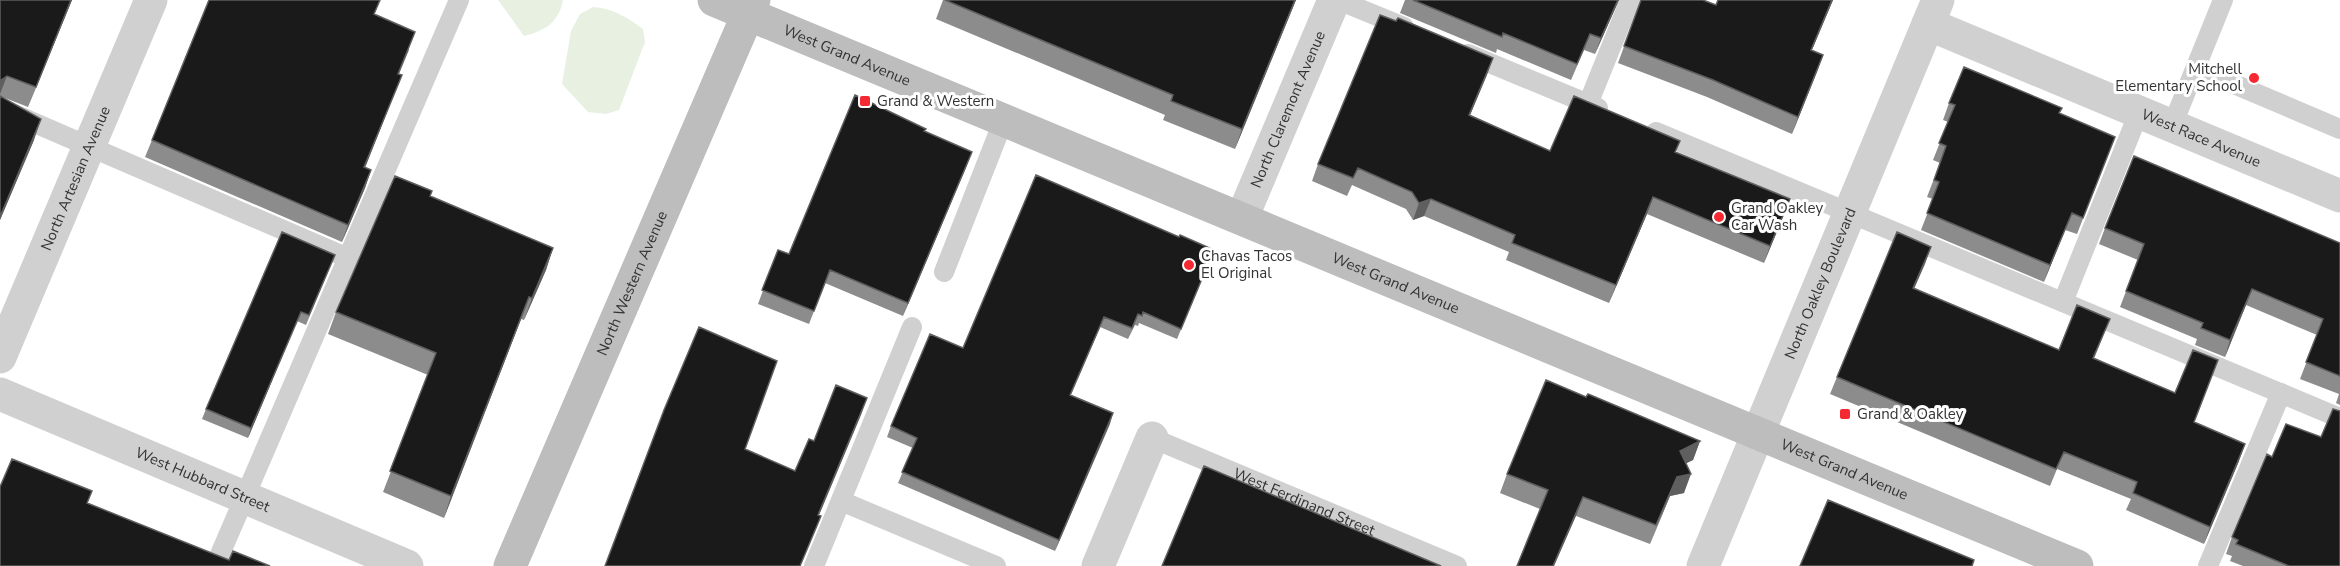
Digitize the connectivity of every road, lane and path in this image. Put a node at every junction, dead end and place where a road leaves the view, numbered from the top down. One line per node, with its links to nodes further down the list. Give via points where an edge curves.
1 (152, 0): 20 (street, North Artesian Avenue)
2 (459, 0): 24 (lane)
3 (714, 0): 7 (main road, West Grand Avenue)
4 (1336, 0): 9 (lane); 23 (street, North Claremont Avenue)
5 (1630, 0): 12 (lane)
6 (2223, 0): 11 (lane)
7 (751, 7): 16 (main road, West Grand Avenue); 38 (main road, North Western Avenue)
8 (1933, 12): 14 (street, West Race Avenue); 22 (street, North Oakley Boulevard)
9 (1416, 32)
10 (1449, 46): 12 (lane)
11 (2196, 68): 17 (lane); 19 (lane)
12 (1588, 104): 15 (lane)
13 (0, 108): 20 (lane)
14 (2139, 112): 17 (street, West Race Avenue); 26 (lane)
15 (1620, 118)
16 (1004, 119): 23 (main road, West Grand Avenue); 25 (lane)
17 (2172, 126): 21 (street, West Race Avenue)
18 (1642, 127): 22 (lane)
19 (2340, 129)
20 (89, 147): 24 (lane); 28 (street, North Artesian Avenue)
21 (2340, 196)
22 (1849, 213): 26 (lane); 32 (street, North Oakley Boulevard)
23 (1242, 218): 32 (main road, West Grand Avenue)
24 (348, 258): 34 (lane)
25 (944, 272)
26 (2063, 302): 29 (lane)
27 (912, 327): 35 (lane)
28 (0, 357)
29 (2282, 393): 31 (lane); 45 (lane)
30 (0, 394): 34 (street, West Hubbard Street)
31 (2340, 418)
32 (1758, 433): 43 (street, North Oakley Boulevard); 44 (main road, West Grand Avenue)
33 (1152, 438): 41 (street); 42 (lane, West Ferdinand Street)
34 (245, 497): 36 (lane); 37 (street, West Hubbard Street)
35 (841, 501): 39 (lane); 40 (lane)
36 (215, 566)
37 (407, 566)
38 (510, 566)
39 (814, 566)
40 (996, 566)
41 (1098, 566)
42 (1457, 566)
43 (1702, 566)
44 (2077, 566)
45 (2208, 566)

